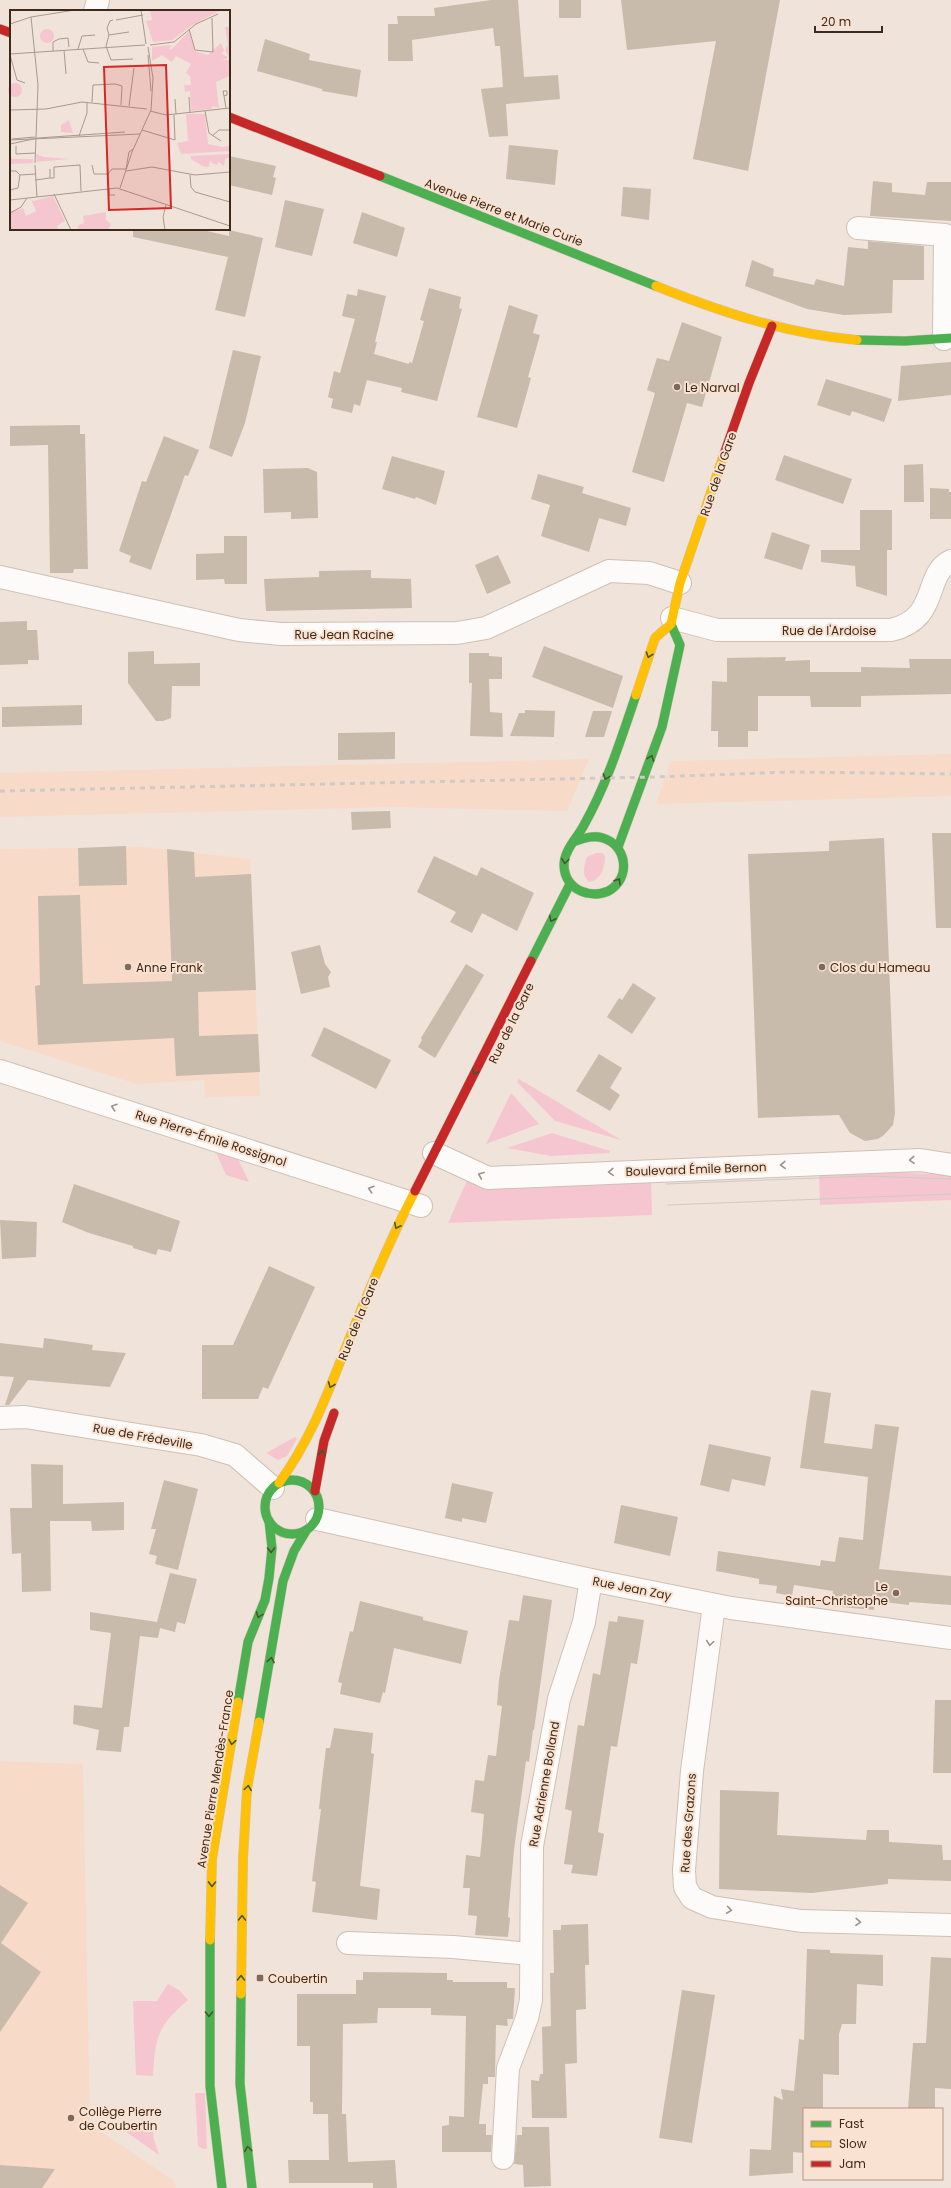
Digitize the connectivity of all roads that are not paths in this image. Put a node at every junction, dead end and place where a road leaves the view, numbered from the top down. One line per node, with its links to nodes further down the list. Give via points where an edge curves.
1 (98, 0): 2 (street)
2 (95, 10)
3 (0, 29): 4 (street)
4 (10, 33)
5 (230, 117): 7 (street, Avenue Pierre et Marie Curie, via 715,309)
6 (858, 228): 8 (street, via 944,235)
7 (772, 326): 8 (street, Avenue Pierre et Marie Curie, via 829,338 856,340); 11 (street, Rue de la Gare, via 749,384)
8 (948, 338)
9 (951, 561): 12 (street, Rue de l'Ardoise, via 943,565 936,575 928,602 922,611 905,625 891,630 717,630)
10 (0, 577): 11 (street, Rue Jean Racine, via 239,630 281,634 457,633 486,628 609,571 649,573)
11 (680, 583): 12 (street, Rue de la Gare)
12 (671, 621): 13 (street, one-way to 13, via 655,638 606,778); 14 (street, one-way to 12, via 662,727 680,645)
13 (576, 841): 14 (street, via 584,836 603,837 612,841); 15 (street, one-way to 15, via 565,856 565,875)
14 (618, 848): 15 (street, one-way to 14, via 584,897 605,893 613,888 619,882 624,864)
15 (570, 884): 19 (street, Rue de la Gare, one-way to 19)
16 (567, 912): 17 (street, Rue de la Gare)
17 (508, 1029)
18 (0, 1071): 21 (street, Rue Pierre-Émile Rossignol, one-way to 18)
19 (442, 1157): 20 (street, Boulevard Émile Bernon, one-way to 19, via 920,1160 488,1178); 21 (street, Rue de la Gare)
20 (951, 1165)
21 (418, 1206): 24 (street, Rue de la Gare, one-way to 24, via 387,1246 314,1426 296,1460)
22 (338, 1403): 25 (street, one-way to 22, via 324,1441)
23 (0, 1418): 24 (street, Rue de Frédeville, via 25,1417 201,1445 235,1455)
24 (276, 1485): 25 (street, via 295,1480); 26 (street, via 267,1495 265,1504)
25 (315, 1491): 27 (street, via 320,1505)
26 (268, 1521): 27 (street, via 274,1528 286,1533 298,1534); 35 (street, Avenue Pierre Mendès-France, one-way to 35, via 272,1548 269,1578 264,1600 248,1642 212,1858 210,2086)
27 (311, 1525): 28 (street, Rue Jean Zay); 36 (street, one-way to 27, via 240,2084 243,1859 247,1789 283,1581 294,1551)
28 (591, 1580): 29 (street, Rue Jean Zay); 33 (street, Rue Adrienne Bolland, via 584,1622 559,1699 532,1846)
29 (714, 1605): 30 (street, Rue Jean Zay); 31 (street, Rue des Grazons, one-way to 31, via 687,1825 684,1870 686,1887 692,1898 712,1907 801,1921)
30 (951, 1638)
31 (951, 1924)
32 (348, 1944): 33 (street, via 453,1947)
33 (531, 1954): 34 (street, Rue Adrienne Bolland, via 531,2000 508,2068)
34 (503, 2158)
35 (222, 2188)
36 (252, 2188)

